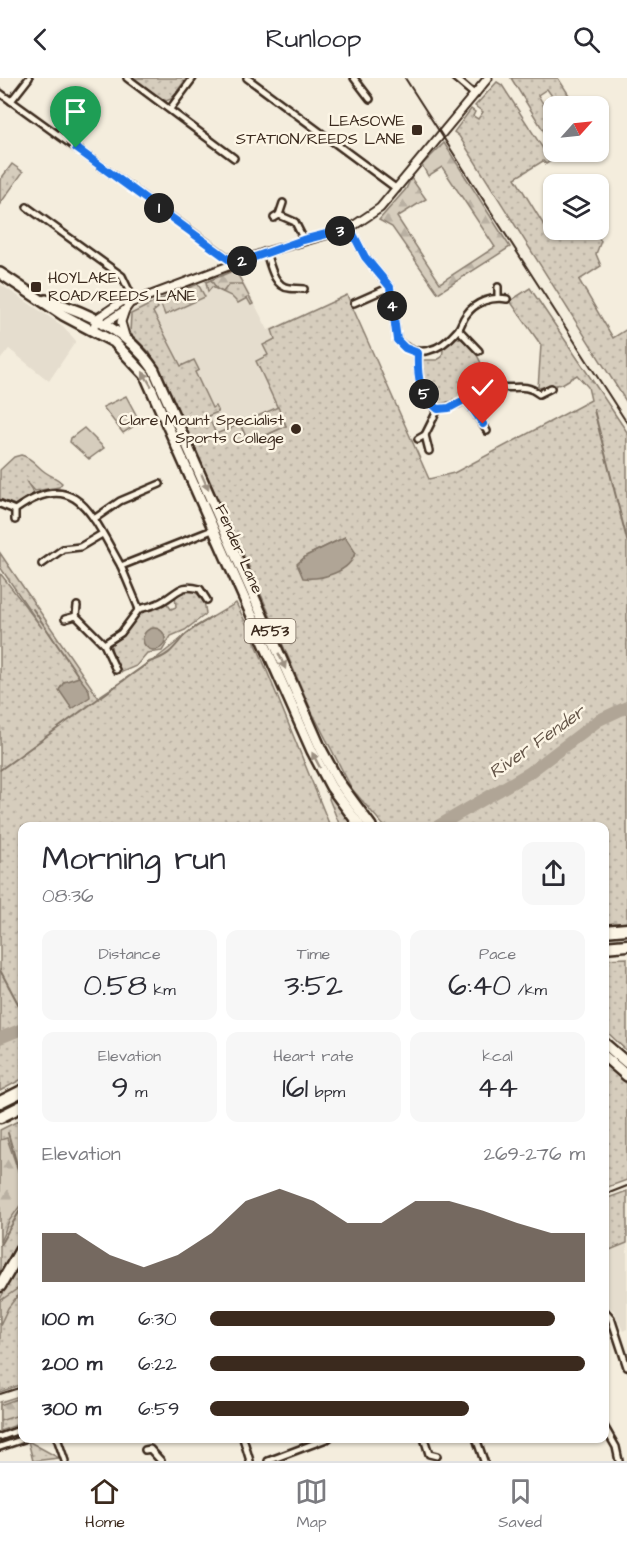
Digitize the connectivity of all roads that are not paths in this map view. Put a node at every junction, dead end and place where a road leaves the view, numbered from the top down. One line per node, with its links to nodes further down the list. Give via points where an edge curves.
1 (29, 78): 11 (street)
2 (127, 78): 12 (street)
3 (193, 78): 12 (street)
4 (247, 78): 14 (street)
5 (354, 78): 10 (street)
6 (454, 78): 9 (street)
7 (488, 78): 9 (street)
8 (0, 93): 11 (street)
9 (475, 94): 14 (street)
10 (370, 99)
11 (11, 100): 20 (street)
12 (170, 109): 13 (street)
13 (234, 158)
14 (397, 189): 17 (street, via 380,208)
15 (283, 203): 18 (street, via 277,216 295,222)
16 (27, 207): 28 (street, via 122,276)
17 (350, 228): 18 (street); 22 (street, via 365,257)
18 (303, 240): 19 (street)
19 (266, 252): 20 (street); 24 (street, via 280,285)
20 (235, 264): 28 (street)
21 (0, 273): 26 (main road, A553)
22 (390, 287): 29 (street); 36 (street, via 397,340)
23 (498, 287): 25 (street)
24 (304, 289)
25 (498, 297): 27 (street); 32 (street, via 472,308)
26 (41, 298): 31 (main road, A553); 33 (main road, A553)
27 (507, 298)
28 (132, 302): 30 (street); 31 (street, via 113,306)
29 (354, 303)
30 (125, 310): 31 (street); 34 (street)
31 (100, 321): 33 (street); 34 (main road, A553)
32 (459, 330): 35 (street); 36 (street, via 433,350)
33 (93, 331): 54 (main road, Fender Lane / A553, one-way to 33, via 145,375 119,345)
34 (123, 334): 53 (main road, Fender Lane / A553, one-way to 53, via 160,381)
35 (479, 351)
36 (418, 353): 43 (street, via 423,394)
37 (489, 374): 38 (street)
38 (494, 383): 40 (street, via 506,388 523,386); 41 (street)
39 (551, 388): 40 (street)
40 (539, 394): 42 (street)
41 (466, 399): 43 (street); 44 (street)
42 (542, 402)
43 (438, 409): 45 (street)
44 (487, 432)
45 (424, 435): 46 (street); 47 (street)
46 (418, 439)
47 (429, 451)
48 (160, 484): 51 (street, via 120,501)
49 (0, 504): 50 (street)
50 (15, 510): 51 (street, via 39,494 59,492 79,501); 52 (street)
51 (94, 519): 55 (street)
52 (15, 520)
53 (224, 524): 54 (street); 66 (main road, Fender Lane / A553, one-way to 66, via 321,749 338,781)
54 (214, 530): 57 (street); 65 (main road, Fender Lane / A553, one-way to 54, via 331,787 312,751)
55 (102, 534): 56 (street, via 80,547 63,549); 57 (street)
56 (42, 564)
57 (121, 566): 60 (street)
58 (207, 600): 60 (street, via 200,589 188,585)
59 (77, 606): 61 (street)
60 (139, 609): 63 (street, via 121,633)
61 (76, 616): 62 (street); 63 (street)
62 (65, 618)
63 (104, 644): 64 (street)
64 (116, 670)
65 (357, 822)
66 (368, 822)
67 (627, 929): 68 (highway)
68 (609, 931)
69 (627, 945): 70 (highway)
70 (609, 947)
71 (609, 1048): 73 (main road)
72 (609, 1060): 74 (main road)
73 (627, 1064)
74 (627, 1076)
75 (18, 1093): 76 (highway)
76 (0, 1102)
77 (18, 1108): 78 (highway)
78 (0, 1117)
79 (18, 1255): 80 (highway)
80 (0, 1286)
81 (609, 1316): 82 (street)
82 (627, 1367)
83 (18, 1431): 85 (street)
84 (609, 1435): 102 (street)
85 (0, 1437)
86 (18, 1441): 92 (street)
87 (59, 1443): 96 (street)
88 (245, 1443): 98 (street)
89 (316, 1443): 99 (street)
90 (425, 1443): 94 (street)
91 (478, 1443): 101 (street)
92 (0, 1447)
93 (145, 1450): 97 (street, via 150,1449)
94 (429, 1454): 95 (street); 100 (street)
95 (437, 1456)
96 (65, 1461)
97 (161, 1461)
98 (250, 1461)
99 (268, 1461)
100 (425, 1461)
101 (484, 1461)
102 (619, 1461)

